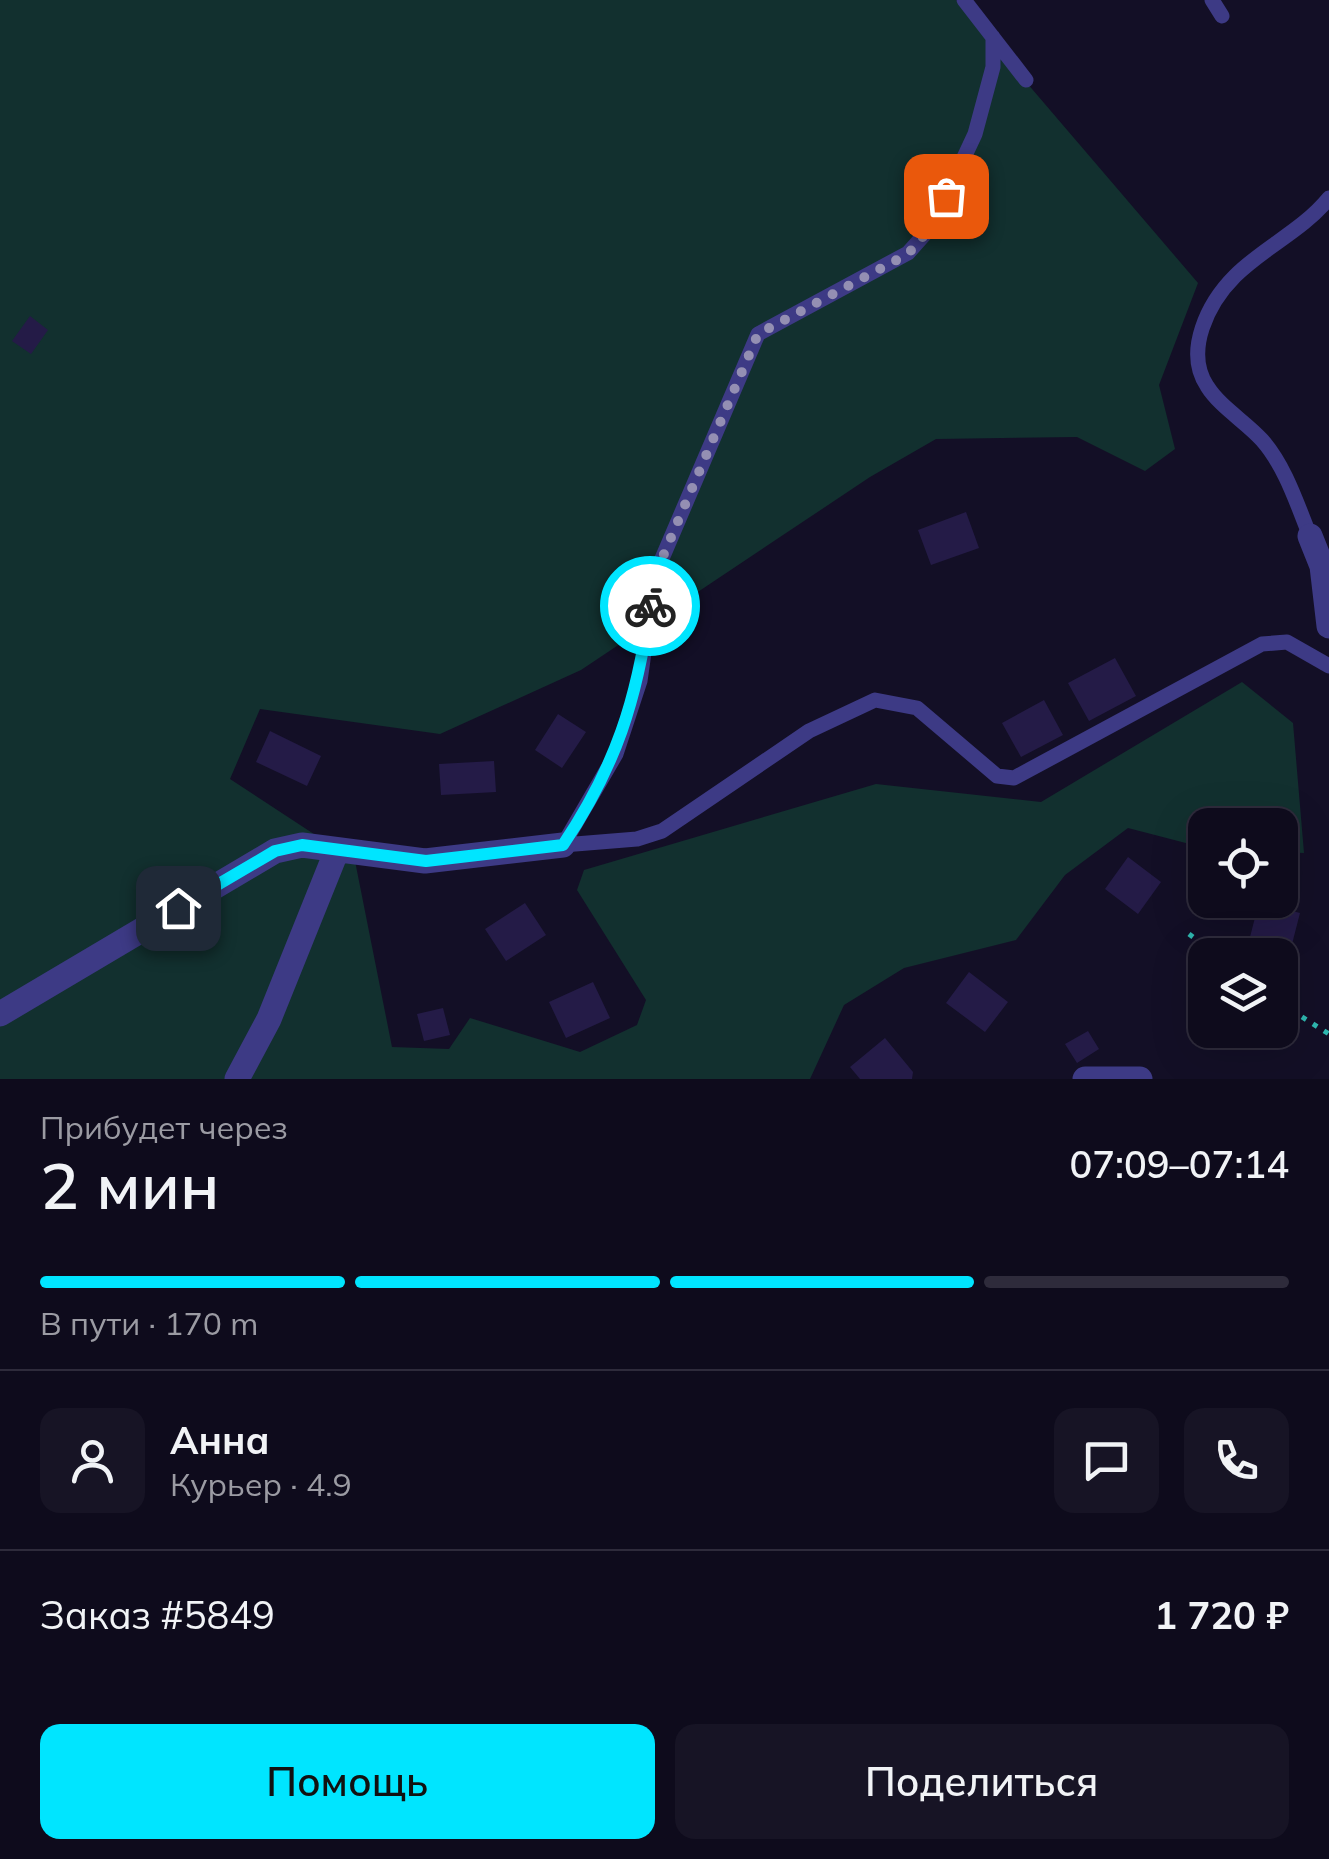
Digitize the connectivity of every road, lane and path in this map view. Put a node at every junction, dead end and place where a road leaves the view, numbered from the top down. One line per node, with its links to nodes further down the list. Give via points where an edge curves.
1 (964, 0): 4 (lane)
2 (1212, 0): 3 (lane)
3 (1222, 16)
4 (992, 37): 5 (lane); 10 (lane, via 993,68 975,134 932,226 908,254 758,334 655,575 640,682 616,754)
5 (1026, 80)
6 (1329, 198): 7 (lane, via 1235,275 1200,330 1198,363 1207,387 1264,442)
7 (1310, 536): 8 (street, via 1322,566)
8 (1329, 626)
9 (1329, 666): 10 (lane, via 1287,642 1262,644 1014,778 997,776 917,708 876,700 809,732 662,832)
10 (563, 845): 11 (street, via 426,861)
11 (337, 850): 14 (street, via 302,845 275,851); 17 (street, via 269,1019)
12 (1188, 934): 13 (path)
13 (1193, 938)
14 (0, 1014)
15 (1298, 1014): 16 (path)
16 (1329, 1034)
17 (236, 1079)
18 (1084, 1079): 19 (street)
19 (1140, 1079)

